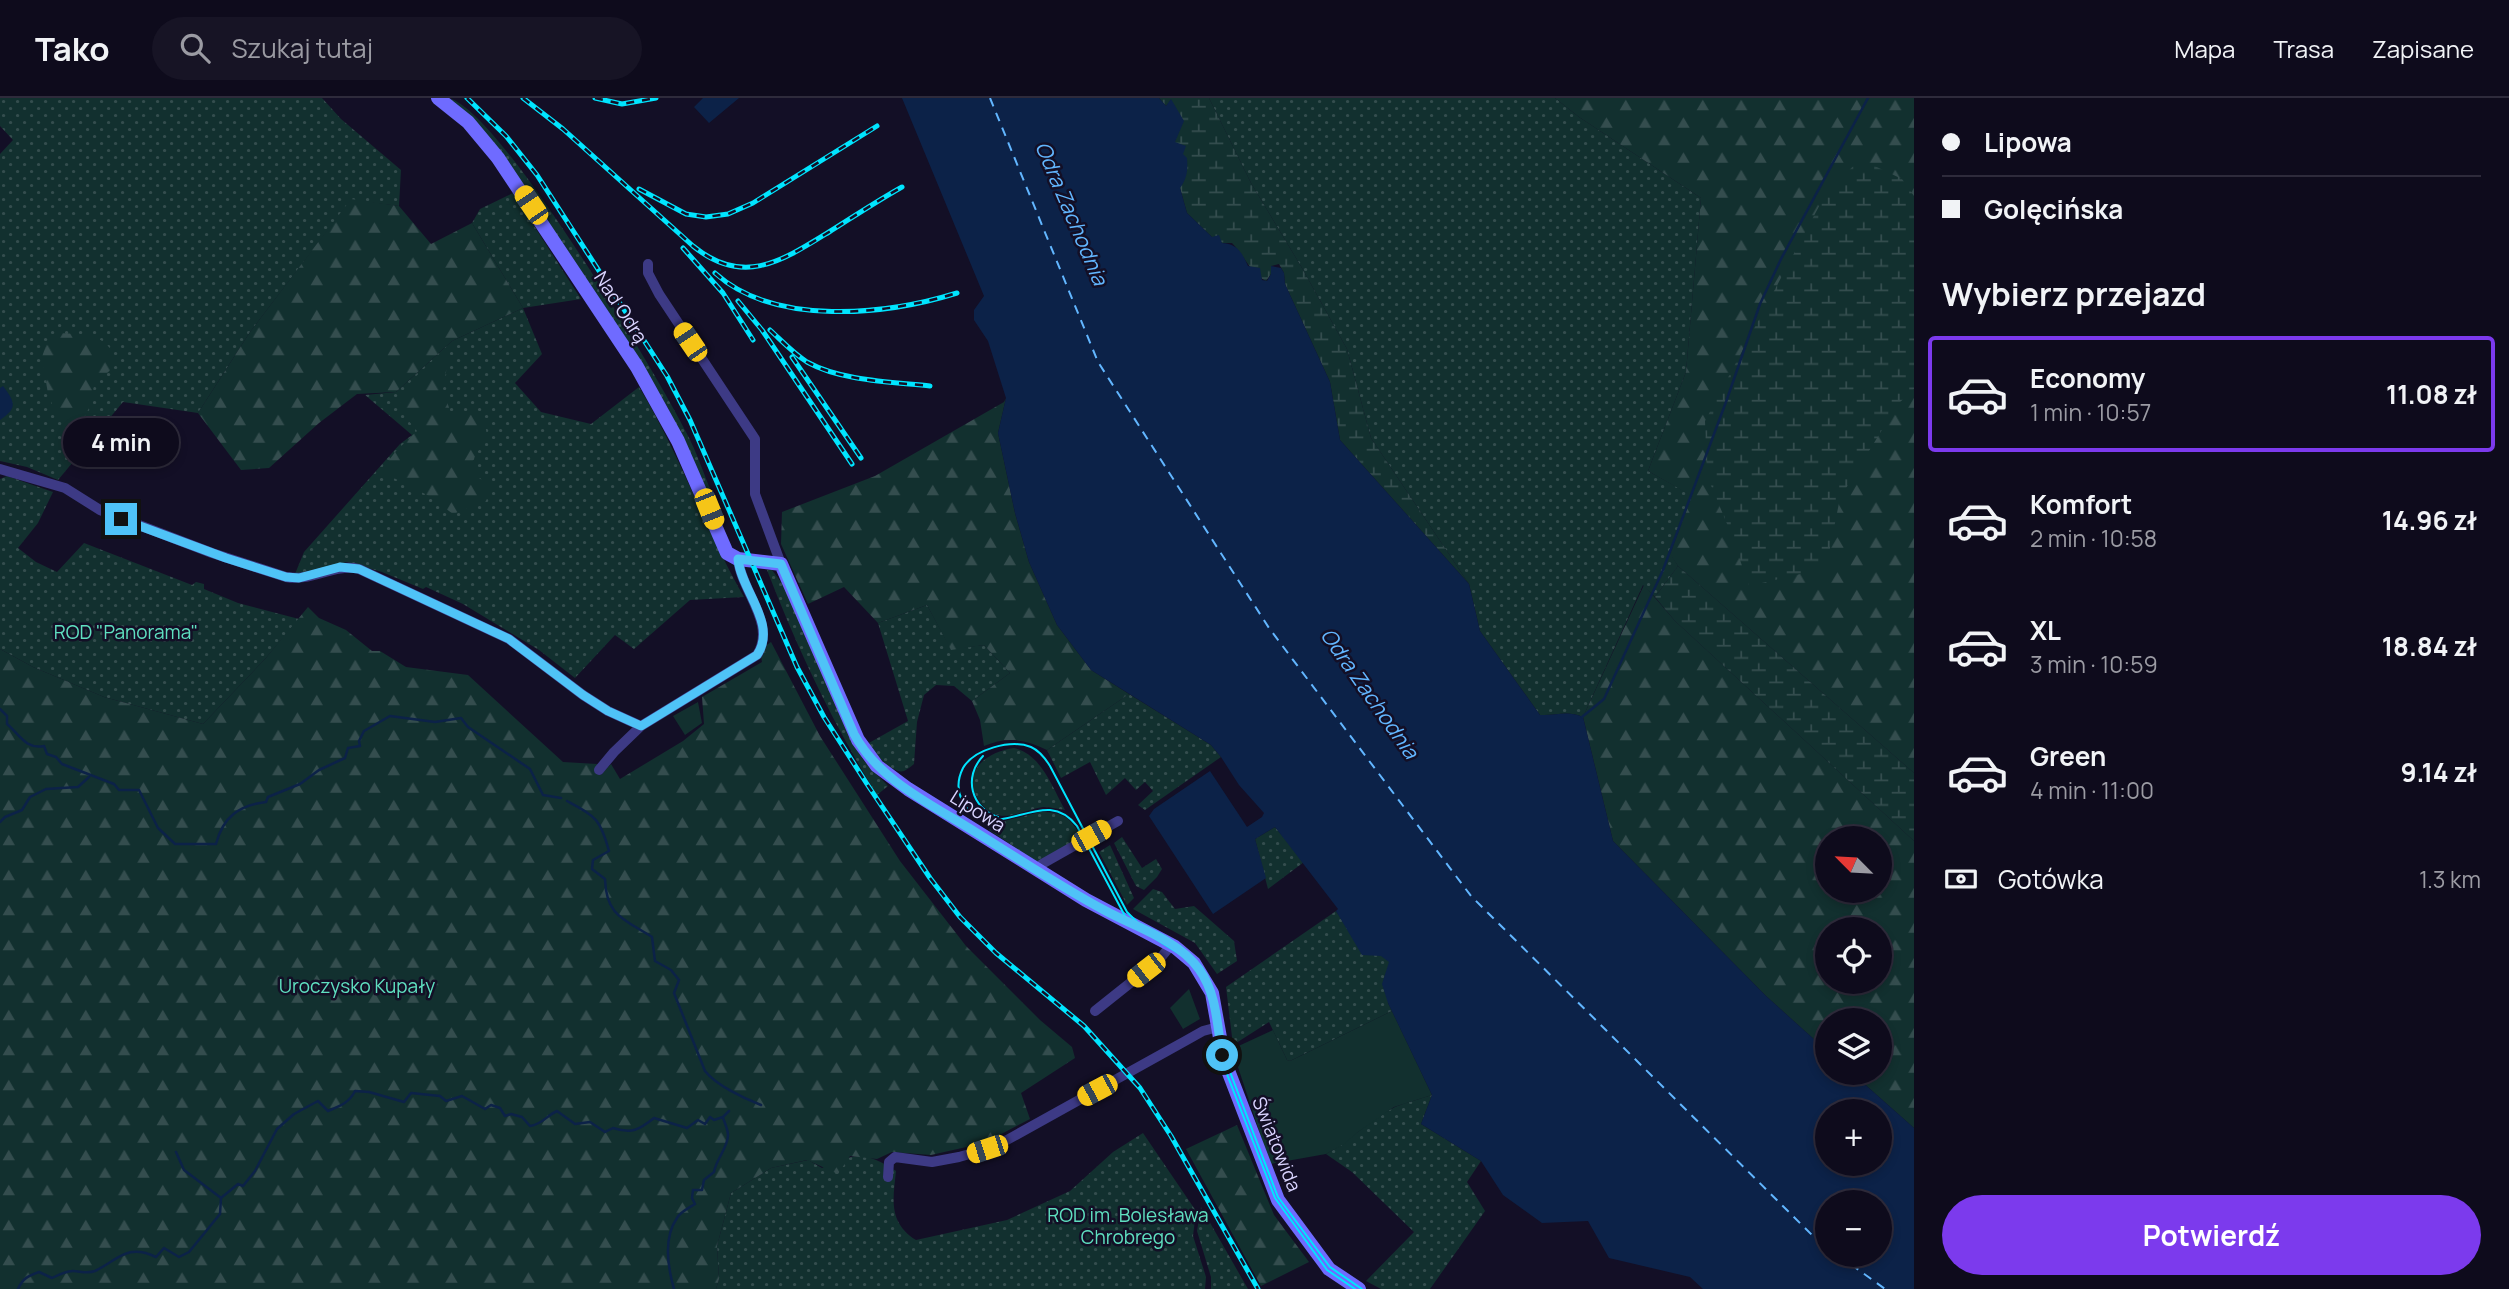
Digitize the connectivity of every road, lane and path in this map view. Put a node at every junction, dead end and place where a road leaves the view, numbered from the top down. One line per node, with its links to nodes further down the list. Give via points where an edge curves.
1 (438, 98): 4 (street, Nad Odrą, via 491,148 622,343 678,441 725,550)
2 (648, 264): 5 (street, Lipowa, via 659,294 755,439 755,494)
3 (0, 469): 6 (street, via 65,488 100,510 286,577 348,567 374,575 509,639 583,695)
4 (738, 559): 5 (street); 6 (street, via 763,625 761,650 743,666)
5 (781, 564): 9 (street, Lipowa, via 854,734 868,756 900,783)
6 (641, 726): 7 (street)
7 (599, 770)
8 (1118, 821): 9 (street, via 1042,864)
9 (1038, 871): 10 (street, Lipowa)
10 (1171, 945): 11 (street); 12 (street, Lipowa, via 1192,961 1207,981)
11 (1095, 1011)
12 (1218, 1027): 13 (street, via 1203,1031 1007,1140 948,1160 895,1157 889,1162); 14 (street, Światowida, via 1226,1067 1278,1200 1327,1267)
13 (888, 1177)
14 (1359, 1289)

